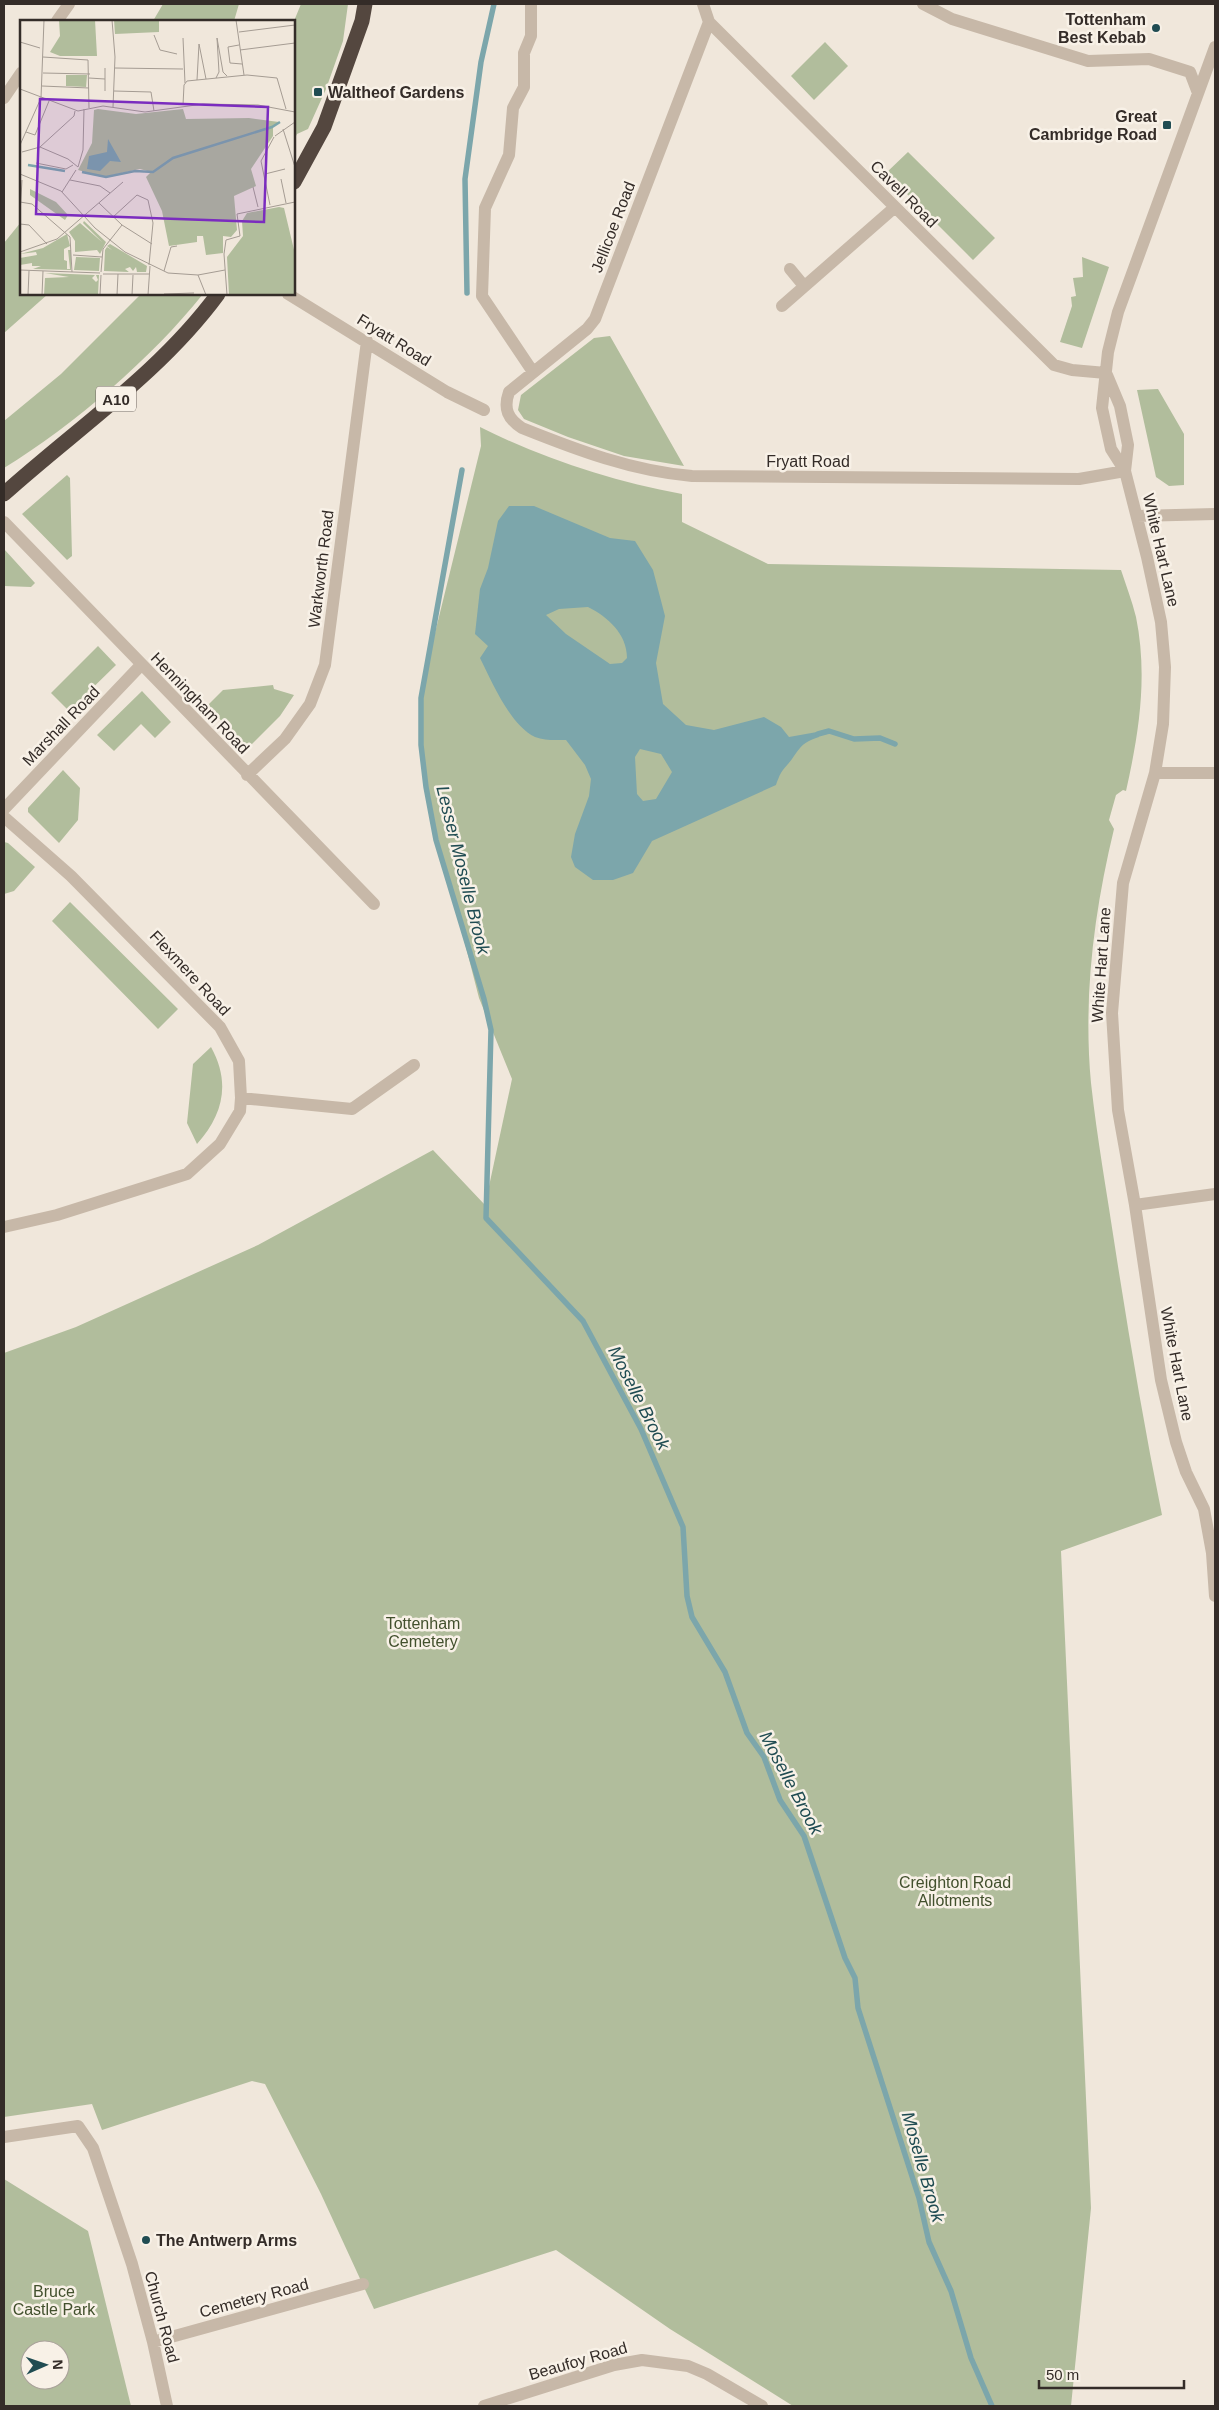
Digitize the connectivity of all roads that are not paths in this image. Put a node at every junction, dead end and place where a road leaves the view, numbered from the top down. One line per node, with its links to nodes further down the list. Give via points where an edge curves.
1 (69, 4): 6 (street)
2 (365, 4): 12 (highway, via 362,21 324,127)
3 (531, 4): 20 (street, via 531,36 524,53 524,87 513,108 508,154 485,208 482,296)
4 (703, 4): 7 (street, Cavell Road)
5 (923, 4): 10 (street, via 952,19 1088,61 1149,59 1190,72)
6 (58, 20)
7 (709, 22): 13 (street, Cavell Road); 20 (street, Jellicoe Road, via 595,319)
8 (1215, 47): 10 (street, White Hart Lane)
9 (20, 74): 11 (street)
10 (1198, 93): 21 (street, White Hart Lane, via 1118,312)
11 (4, 98)
12 (295, 180)
13 (894, 208): 15 (street); 21 (street, Cavell Road, via 1054,365)
14 (790, 269): 15 (street)
15 (804, 286): 18 (street)
16 (217, 295): 25 (highway, A10, via 156,362)
17 (290, 295): 19 (street, Fryatt Road)
18 (782, 306)
19 (367, 342): 22 (street, Fryatt Road, via 447,392); 32 (street, Warkworth Road, via 325,665 310,704 285,739)
20 (533, 372): 23 (street, Jellicoe Road, via 509,392)
21 (1106, 373): 24 (street, White Hart Lane, via 1120,406 1128,444); 24 (street, White Hart Lane, via 1102,408 1111,449)
22 (484, 410)
23 (506, 411): 24 (street, Fryatt Road, via 512,422 522,428 622,464 672,474 1079,479)
24 (1125, 471): 27 (street, White Hart Lane)
25 (4, 494)
26 (1215, 514): 27 (street)
27 (1137, 516): 30 (street, White Hart Lane, via 1161,622 1165,667 1163,724)
28 (4, 522): 29 (street, Henningham Road)
29 (141, 666): 32 (street, Henningham Road); 33 (street, Marshall Road)
30 (1155, 773): 31 (street); 39 (street, White Hart Lane, via 1123,883 1112,1014 1118,1110)
31 (1215, 773)
32 (247, 775): 35 (street, Henningham Road)
33 (4, 809)
34 (4, 818): 37 (street, Flexmere Road, via 71,876 220,1027 239,1061)
35 (374, 904)
36 (414, 1065): 37 (street, via 352,1109)
37 (241, 1098): 40 (street, Flexmere Road, via 240,1111 220,1144 187,1174 57,1215)
38 (1215, 1194): 39 (street)
39 (1135, 1205): 41 (street, White Hart Lane, via 1161,1380 1176,1442 1186,1472)
40 (4, 1227)
41 (1210, 1509): 42 (street, White Hart Lane)
42 (1215, 1596)
43 (4, 2137): 45 (street, Church Road, via 78,2126 92,2148 132,2264)
44 (363, 2284): 45 (street, Cemetery Road)
45 (153, 2342): 47 (street, Church Road)
46 (504, 2403): 48 (street, Beaufoy Road); 49 (street, Beaufoy Road, via 614,2365 642,2360 688,2366)
47 (168, 2406)
48 (484, 2406)
49 (762, 2406)

